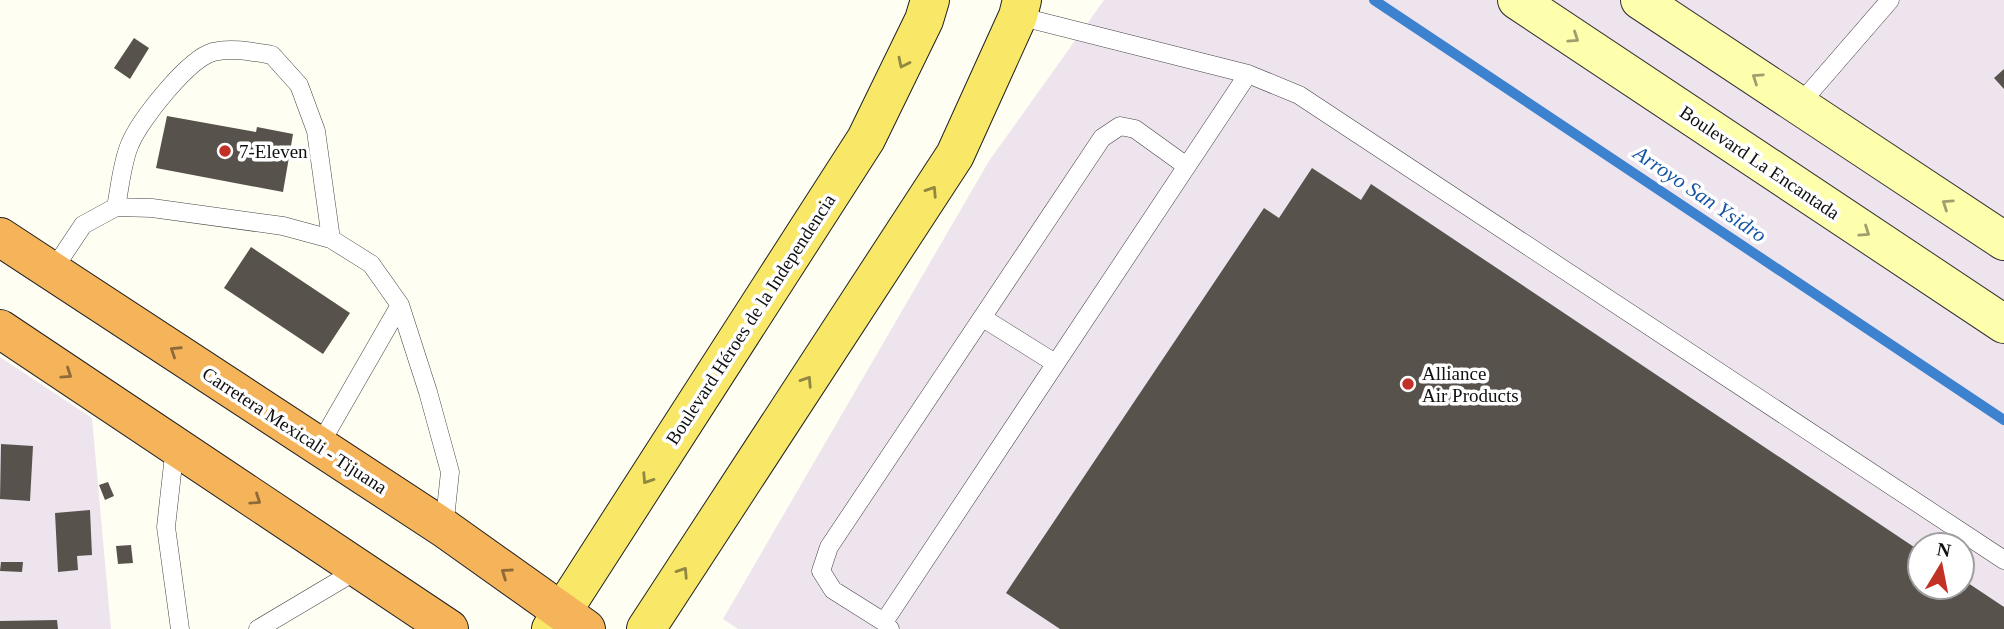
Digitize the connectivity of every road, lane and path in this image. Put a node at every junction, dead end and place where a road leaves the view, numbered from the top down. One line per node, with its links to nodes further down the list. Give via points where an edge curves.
1 (930, 0): 25 (main road, Boulevard Héroes de la Independencia, one-way to 25, via 866,139)
2 (1517, 0): 16 (main road, Boulevard La Encantada, one-way to 16)
3 (1890, 0): 7 (lane)
4 (1659, 5): 7 (main road, one-way to 4)
5 (1020, 8): 6 (lane); 29 (main road, one-way to 5, via 955,155)
6 (1248, 74): 8 (lane); 22 (lane, via 1300,95)
7 (1799, 105): 12 (main road, one-way to 7)
8 (1185, 165): 15 (lane, via 1135,129 1120,125 1102,138); 18 (lane)
9 (116, 207): 11 (lane, via 283,226); 11 (lane, via 130,144 172,84 193,63 213,52 272,55 299,85 316,131); 13 (lane, via 83,225)
10 (0, 237): 13 (highway, Carretera Mexicali - Tijuana)
11 (331, 239): 14 (lane, via 370,264)
12 (2004, 241)
13 (52, 270): 20 (highway, Carretera Mexicali - Tijuana, one-way to 13)
14 (400, 305): 20 (lane); 21 (lane, via 450,472)
15 (982, 318): 18 (lane); 26 (lane, via 829,547 821,571 833,590)
16 (2004, 324)
17 (0, 329): 19 (highway, one-way to 19)
18 (1055, 363): 26 (lane)
19 (175, 446): 23 (highway, one-way to 23); 27 (lane, via 166,527)
20 (319, 446): 21 (highway, Carretera Mexicali - Tijuana)
21 (444, 528): 25 (highway, Carretera Mexicali - Tijuana, one-way to 21)
22 (2004, 560)
23 (359, 569): 24 (highway); 28 (lane)
24 (428, 623)
25 (566, 623)
26 (887, 625)
27 (180, 629)
28 (258, 629)
29 (646, 629)

